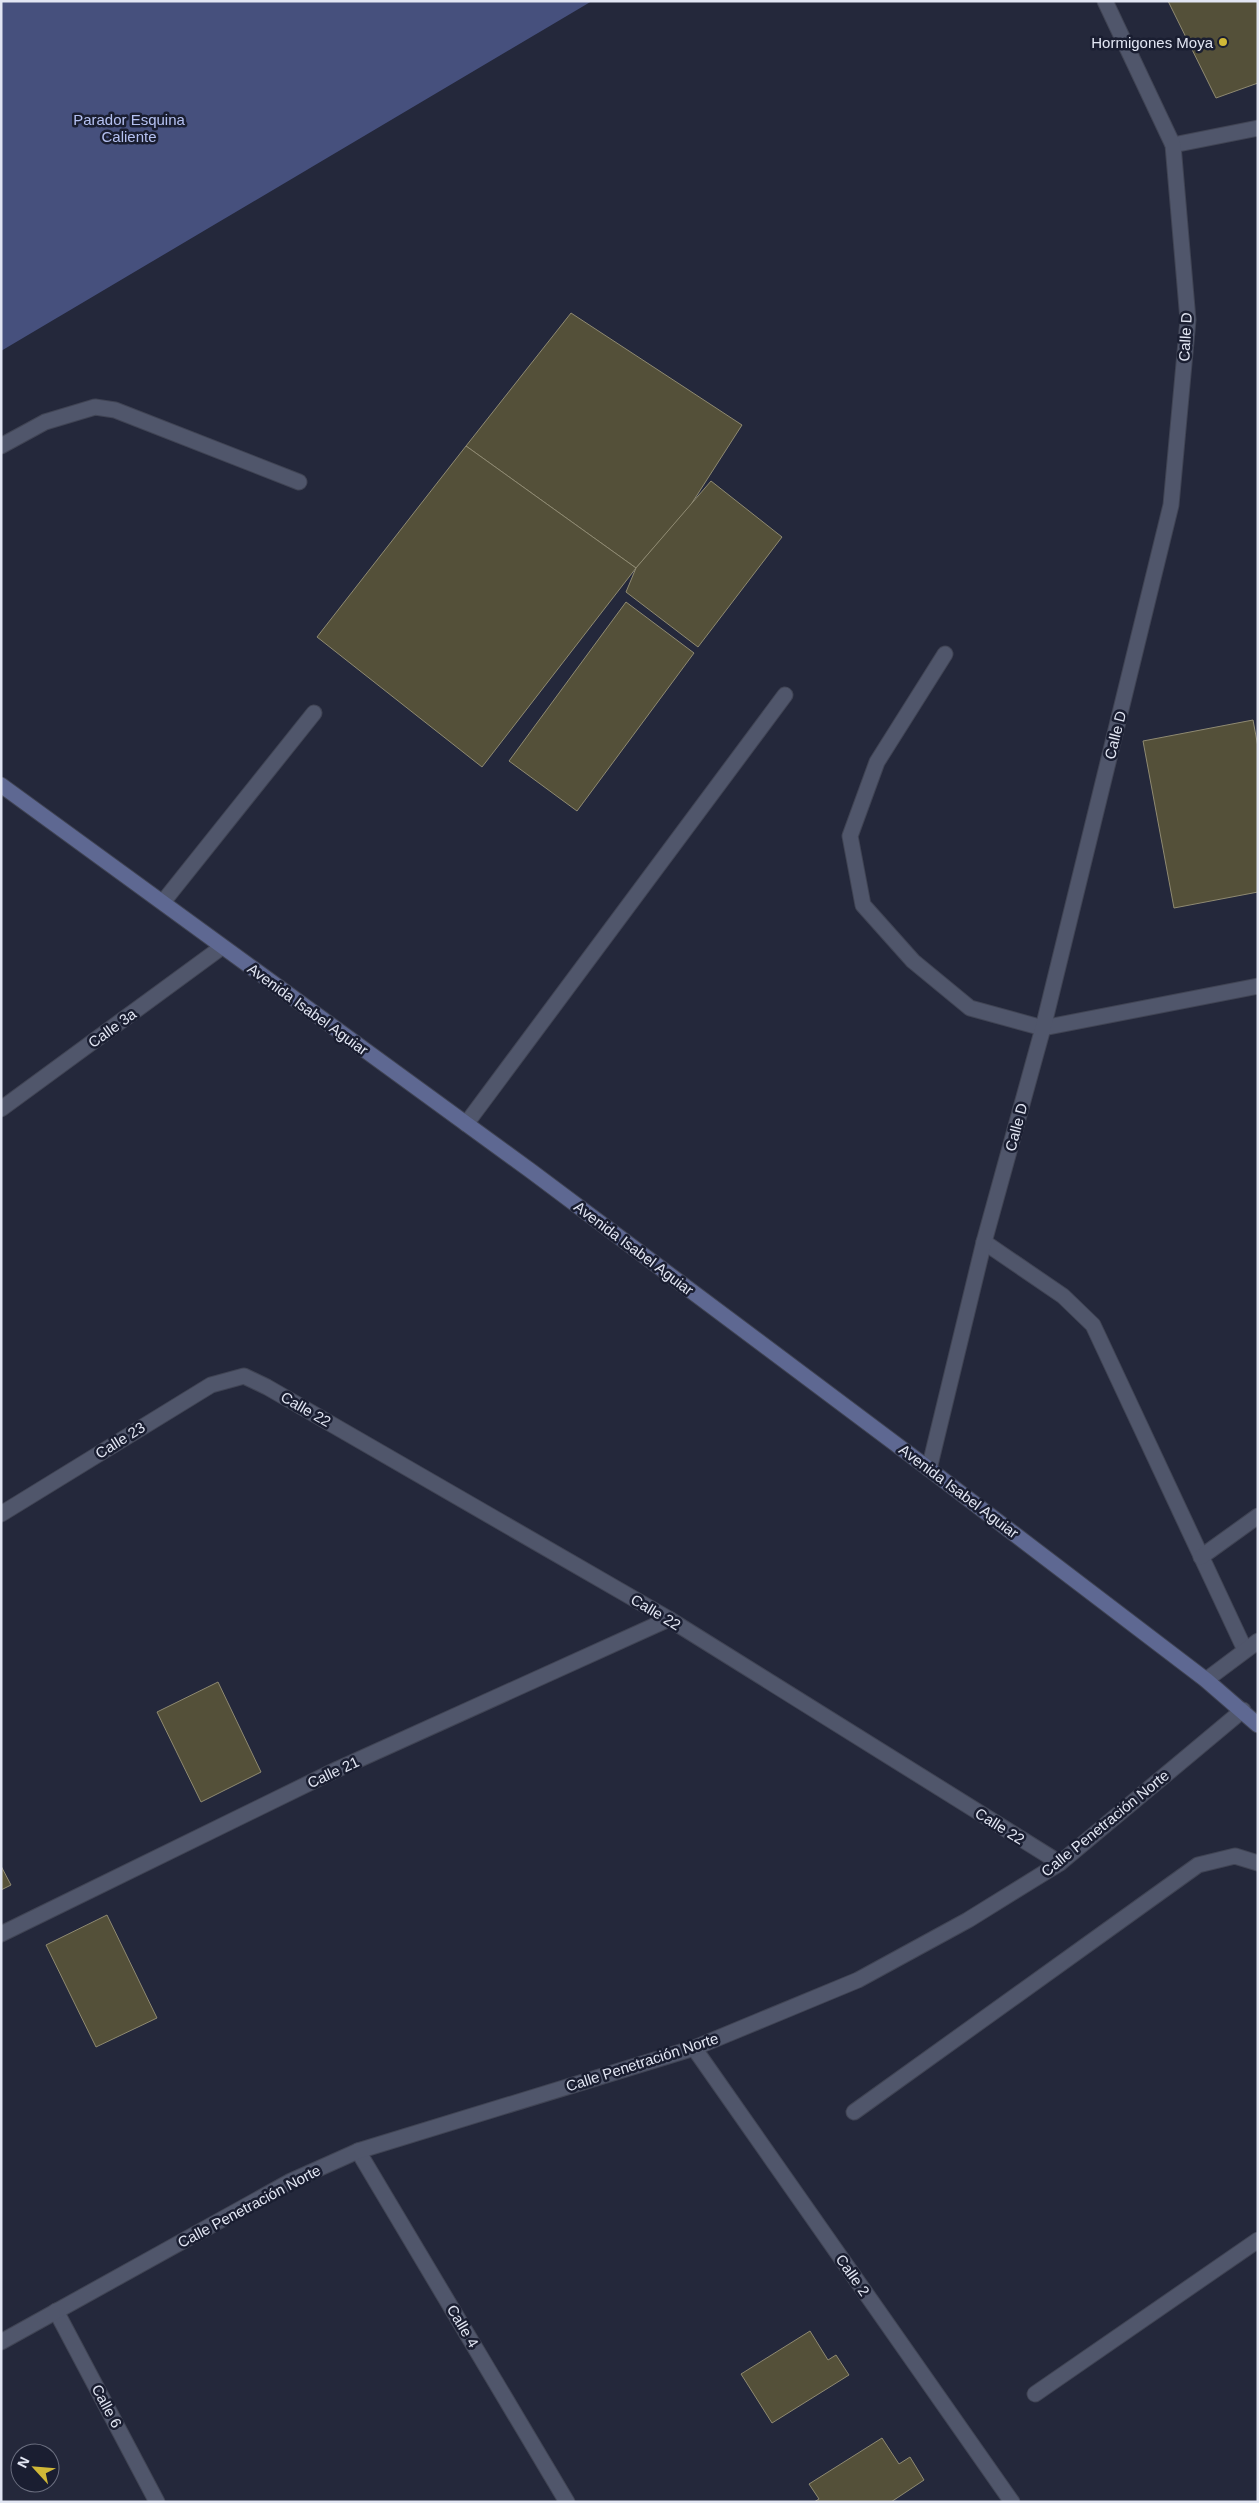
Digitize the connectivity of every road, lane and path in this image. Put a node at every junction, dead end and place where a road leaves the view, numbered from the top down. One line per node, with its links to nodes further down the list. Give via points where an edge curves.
1 (1105, 1): 3 (street, Calle D)
2 (1258, 128): 3 (street)
3 (1173, 145): 13 (street, Calle D, via 1188,320 1170,505)
4 (1, 446): 5 (street, via 45,422 95,408 115,410)
5 (299, 482)
6 (945, 654): 13 (street, via 877,762 850,836 863,905 913,961 970,1008)
7 (785, 695): 15 (street)
8 (314, 713): 10 (street)
9 (1, 785): 10 (main road, Avenida Isabel Aguiar)
10 (163, 902): 11 (main road, Avenida Isabel Aguiar)
11 (222, 947): 14 (street, Calle 3a); 15 (main road, Avenida Isabel Aguiar)
12 (1258, 986): 13 (street)
13 (1043, 1028): 16 (street, Calle D)
14 (1, 1108)
15 (466, 1124): 18 (main road, Avenida Isabel Aguiar)
16 (984, 1242): 18 (street, Calle D); 21 (street, via 1063,1296 1092,1325)
17 (244, 1376): 19 (street, Calle 23, via 211,1385); 22 (street, Calle 22)
18 (929, 1469): 25 (main road, Avenida Isabel Aguiar)
19 (1, 1514)
20 (1258, 1516): 21 (street)
21 (1201, 1557): 24 (street)
22 (669, 1619): 28 (street, Calle 22); 30 (street, Calle 21, via 338,1769)
23 (1258, 1641): 24 (street)
24 (1246, 1650): 25 (street)
25 (1206, 1680): 26 (main road, Avenida Isabel Aguiar)
26 (1243, 1710): 27 (main road, Avenida Isabel Aguiar); 28 (street, Calle Penetración Norte)
27 (1258, 1725)
28 (1060, 1863): 31 (street, Calle Penetración Norte, via 968,1920 858,1980)
29 (1258, 1863): 32 (street, via 1235,1856 1198,1866)
30 (1, 1934)
31 (694, 2048): 33 (street, Calle Penetración Norte); 40 (street, Calle 2)
32 (854, 2112)
33 (358, 2151): 35 (street, Calle Penetración Norte, via 291,2180); 39 (street, Calle 4)
34 (1258, 2240): 37 (street)
35 (56, 2311): 36 (street, Calle Penetración Norte); 38 (street, Calle 6)
36 (1, 2342)
37 (1035, 2394)
38 (157, 2502)
39 (568, 2502)
40 (1012, 2502)

